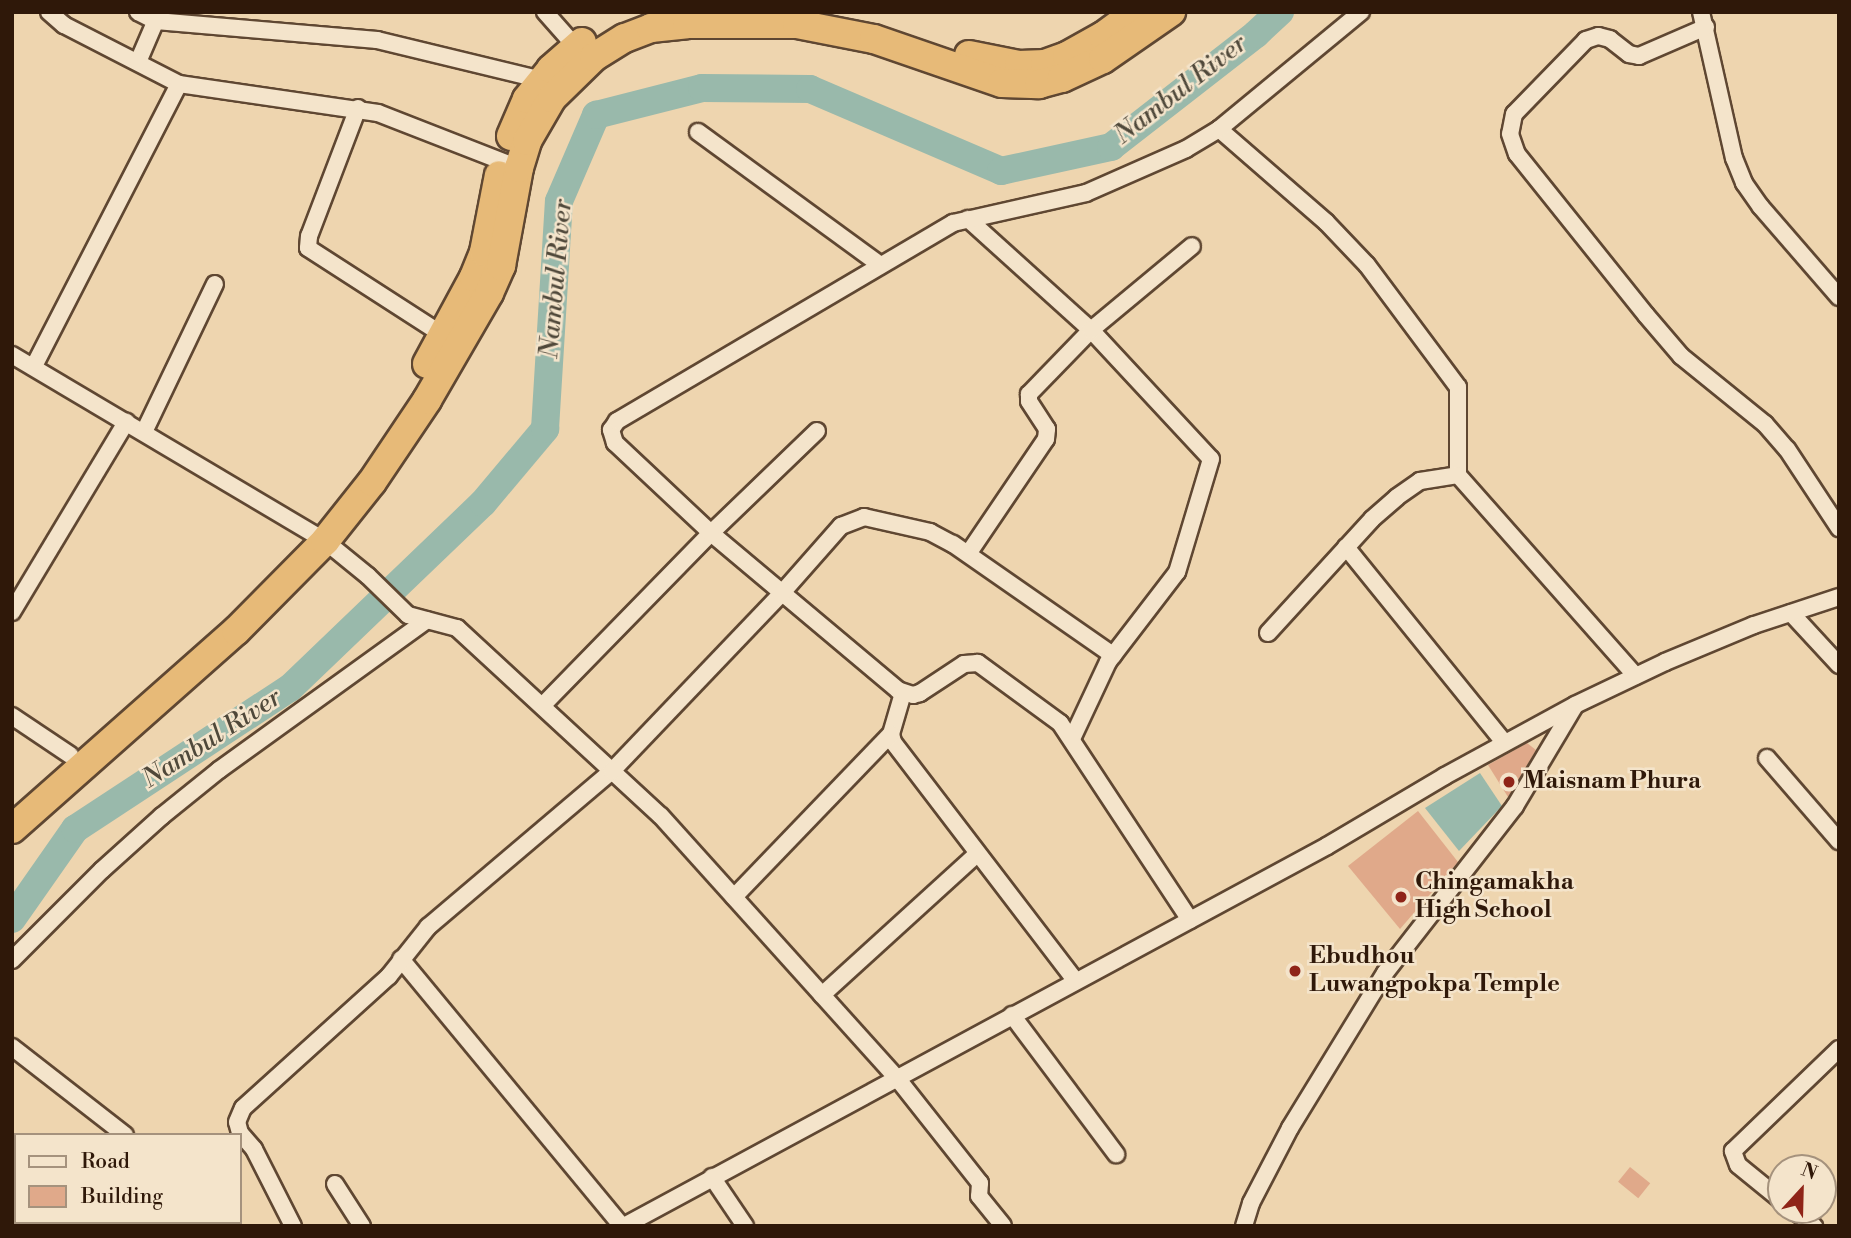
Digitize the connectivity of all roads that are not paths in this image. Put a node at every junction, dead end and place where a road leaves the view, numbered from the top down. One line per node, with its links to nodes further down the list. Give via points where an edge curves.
1 (49, 12): 12 (street, via 64,25)
2 (138, 12): 9 (street)
3 (545, 12): 11 (street)
4 (642, 12): 11 (highway, via 593,34)
5 (841, 12): 6 (highway, via 985,61 1019,65 1045,64 1067,56)
6 (1136, 12)
7 (1171, 12): 18 (highway, via 1103,59 1062,78 1016,85 874,39 797,24 650,28 593,57 572,76)
8 (1361, 12): 16 (street)
9 (158, 17): 12 (street); 13 (street, via 362,37)
10 (1704, 20): 23 (street, via 1734,158 1744,183); 32 (street, via 1639,56 1629,54 1610,38 1586,40 1514,114 1510,134 1517,154 1646,315 1681,355 1765,424)
11 (576, 47): 13 (highway)
12 (138, 62): 14 (street)
13 (542, 80): 18 (highway, via 527,99)
14 (178, 85): 15 (street); 27 (street)
15 (358, 108): 18 (street); 25 (street, via 308,248)
16 (1219, 129): 19 (street, via 1154,166 1086,193); 31 (street, via 1349,244 1455,380)
17 (698, 132): 21 (street)
18 (510, 165): 25 (highway, via 484,252); 34 (highway, via 510,229 489,293 401,440)
19 (968, 219): 21 (street); 24 (street)
20 (1192, 246): 24 (street)
21 (879, 264): 33 (street, via 613,425 615,443)
22 (215, 284): 29 (street)
23 (1839, 297)
24 (1091, 330): 36 (street, via 1029,394 1047,429 1046,439); 43 (street, via 1211,459 1177,572)
25 (443, 335): 34 (highway)
26 (12, 355): 27 (street)
27 (34, 366): 28 (street)
28 (126, 422): 29 (street); 39 (street)
29 (144, 432): 34 (street)
30 (817, 432): 33 (street)
31 (1458, 475): 35 (street, via 1427,478 1412,485); 45 (street)
32 (1839, 528)
33 (711, 533): 37 (street); 48 (street)
34 (317, 537): 41 (street, via 369,576 408,615); 53 (highway); 57 (highway, via 188,676)
35 (1346, 547): 42 (street); 52 (street)
36 (968, 554): 37 (street, via 930,532 864,517 841,526); 43 (street)
37 (781, 594): 46 (street); 55 (street)
38 (1839, 597): 40 (street)
39 (12, 612)
40 (1791, 613): 44 (street); 45 (street)
41 (427, 620): 48 (street, via 457,628); 63 (street, via 219,769 102,870)
42 (1268, 633)
43 (1113, 655): 51 (street)
44 (1839, 665)
45 (1636, 676): 47 (street)
46 (903, 693): 50 (street); 51 (street, via 920,694 964,664 978,663 1059,723)
47 (1575, 705): 52 (street); 82 (street, via 1515,806 1385,973 1290,1128)
48 (542, 706): 55 (street)
49 (12, 716): 53 (street)
50 (891, 734): 59 (street); 60 (street)
51 (1072, 739): 61 (street)
52 (1505, 743): 61 (street)
53 (70, 755): 56 (highway)
54 (1767, 758): 58 (street)
55 (612, 771): 60 (street, via 661,816); 62 (street, via 428,927)
56 (12, 804)
57 (12, 829)
58 (1839, 841)
59 (976, 855): 64 (street); 65 (street)
60 (734, 897): 65 (street)
61 (1190, 920): 64 (street)
62 (401, 959): 71 (street, via 389,976 239,1114); 79 (street)
63 (12, 960)
64 (1076, 981): 66 (street)
65 (822, 995): 69 (street)
66 (1013, 1015): 69 (street); 73 (street)
67 (12, 1047): 70 (street)
68 (1839, 1049): 76 (street, via 1732,1151 1738,1165)
69 (897, 1078): 74 (street); 81 (street, via 980,1183 979,1196)
70 (122, 1133)
71 (240, 1133)
72 (242, 1135): 77 (street, via 254,1149)
73 (1116, 1154)
74 (712, 1177): 79 (street); 80 (street)
75 (335, 1184): 78 (street)
76 (1767, 1189)
77 (293, 1226)
78 (362, 1226)
79 (623, 1226)
80 (745, 1226)
81 (1003, 1226)
82 (1244, 1226)

